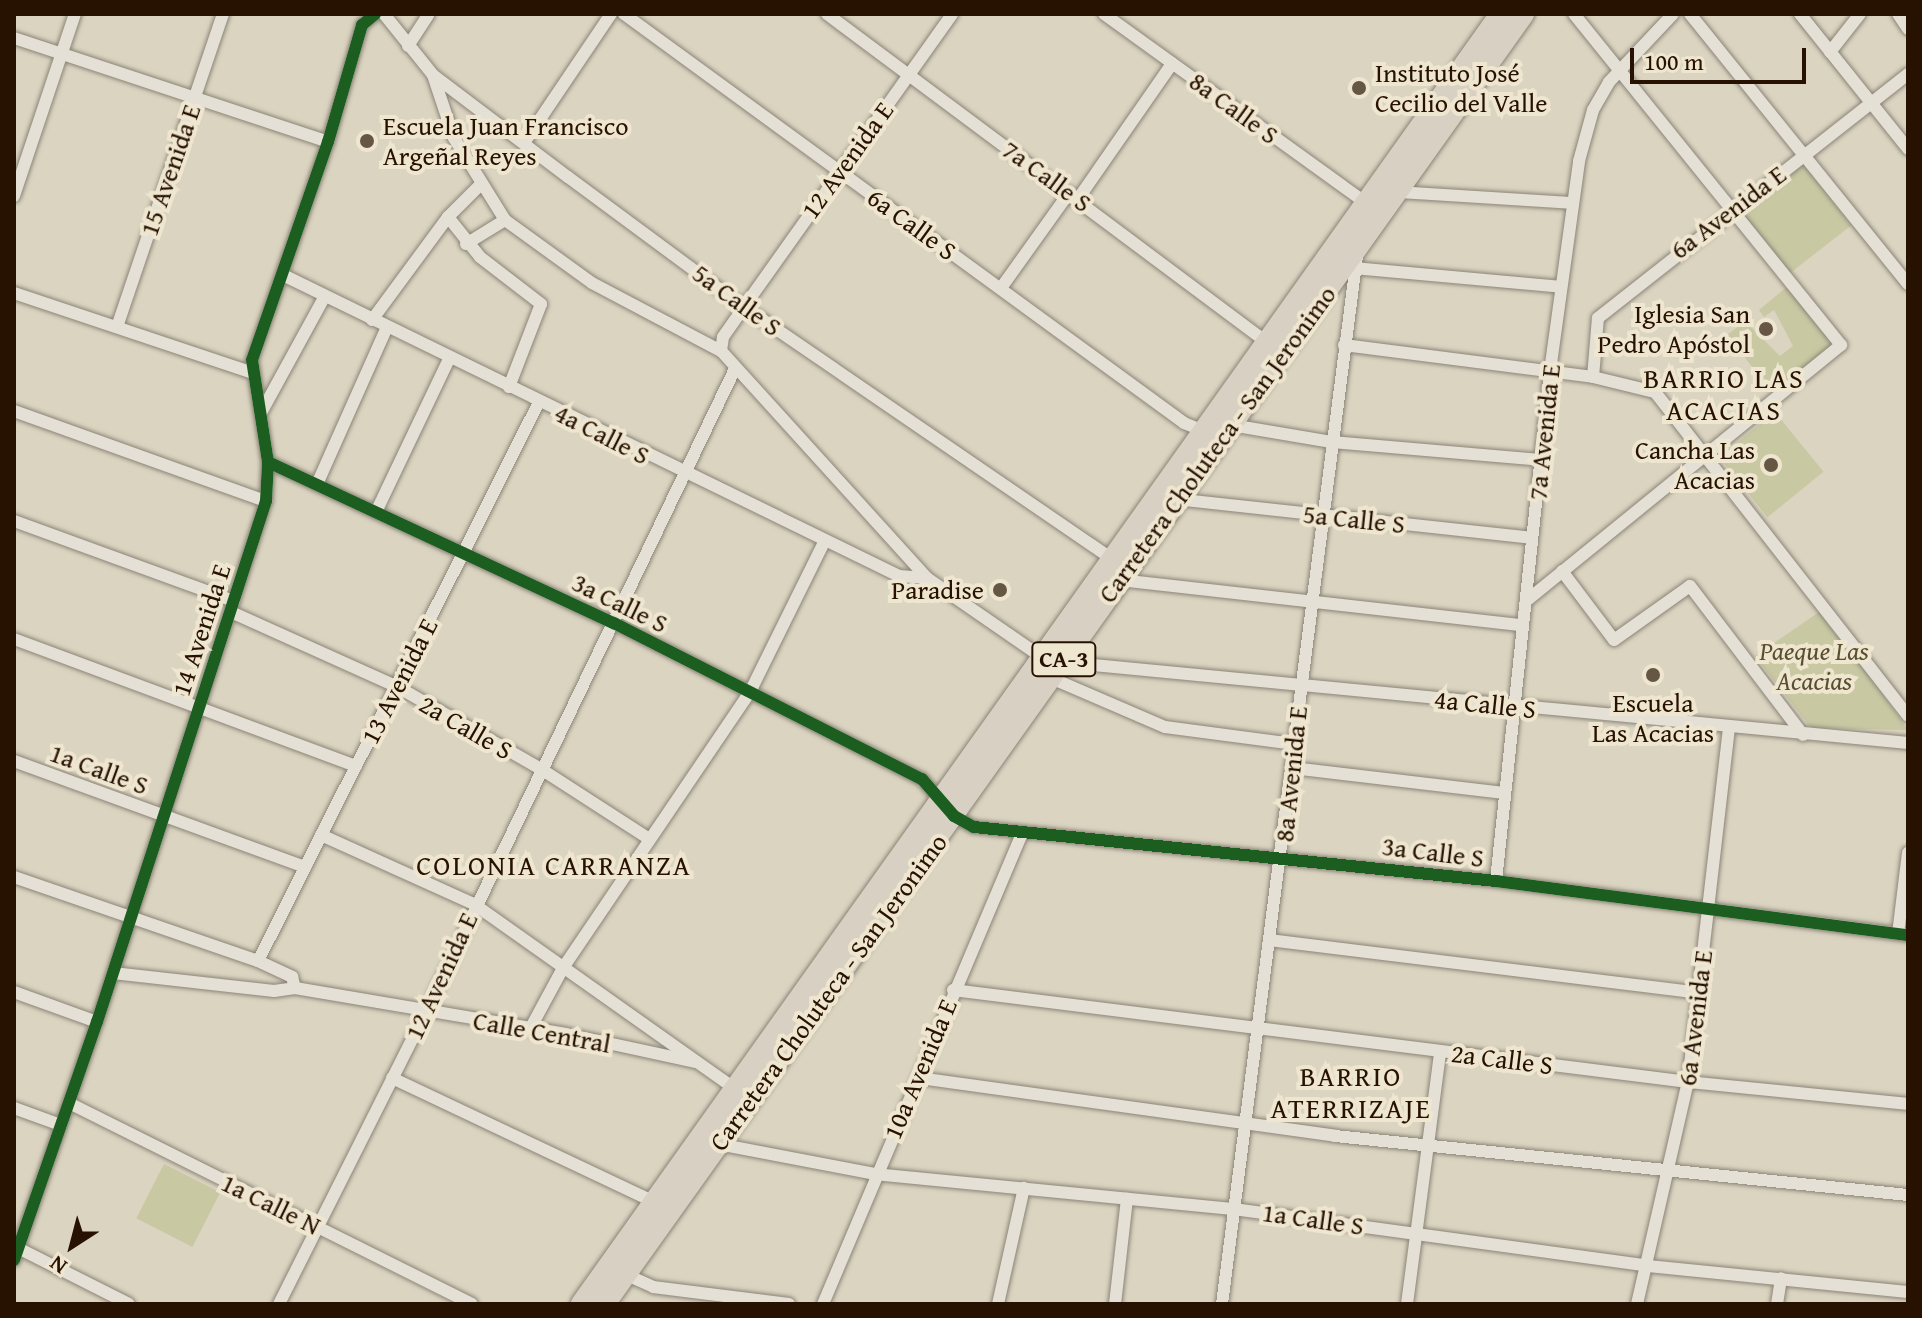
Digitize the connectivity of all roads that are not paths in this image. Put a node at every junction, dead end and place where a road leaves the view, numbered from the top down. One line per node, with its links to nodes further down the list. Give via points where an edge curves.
1 (75, 14): 23 (street)
2 (223, 14): 29 (street, 15 Avenida E)
3 (375, 14): 31 (street, via 362,25)
4 (384, 14): 21 (street, 5a Calle S)
5 (429, 14): 21 (street)
6 (611, 14): 32 (street)
7 (624, 14): 35 (street, 6a Calle S)
8 (827, 14): 28 (street, 7a Calle S)
9 (952, 14): 28 (street, 12 Avenida E)
10 (1104, 14): 24 (street, 8a Calle S)
11 (1501, 14): 40 (highway, Carretera Choluteca - San Jeronimo / CA-3)
12 (1523, 14): 37 (highway, Carretera Choluteca - San Jeronimo / CA-3)
13 (1574, 14): 25 (street)
14 (1673, 14): 25 (street, 7a Avenida E)
15 (1690, 14): 34 (street)
16 (1800, 14): 22 (street)
17 (1860, 14): 22 (street)
18 (1898, 14): 19 (street)
19 (1908, 29)
20 (14, 38): 23 (street)
21 (408, 46): 27 (street, 5a Calle S)
22 (1830, 52): 30 (street)
23 (61, 53): 29 (street); 38 (street)
24 (1172, 64): 39 (street); 40 (street, 8a Calle S)
25 (1621, 71): 41 (street, 7a Avenida E, via 1593,110); 42 (street)
26 (1908, 74): 30 (street, 6a Avenida E)
27 (433, 75): 32 (street, 5a Calle S); 36 (street, via 454,138)
28 (909, 76): 35 (street, 12 Avenida E); 39 (street, 7a Calle S)
29 (195, 96): 31 (street); 56 (street, 15 Avenida E)
30 (1870, 101): 33 (street); 34 (street, 6a Avenida E)
31 (328, 142): 48 (street)
32 (524, 143): 54 (street, 5a Calle S)
33 (1908, 149)
34 (1802, 155): 42 (street, 6a Avenida E); 49 (street)
35 (838, 170): 51 (street, 6a Calle S); 54 (street, 12 Avenida E)
36 (480, 185): 43 (street); 44 (street)
37 (1398, 192): 41 (street); 46 (highway, Carretera Choluteca - San Jeronimo / CA-3)
38 (14, 196)
39 (1074, 196): 51 (street); 58 (street, 7a Calle S)
40 (1365, 202): 58 (highway, Carretera Choluteca - San Jeronimo / CA-3)
41 (1573, 203): 50 (street, 7a Avenida E)
42 (1734, 210): 65 (street, 6a Avenida E, via 1598,318); 72 (street, via 1841,345)
43 (448, 217): 45 (street); 55 (street)
44 (505, 220): 45 (street); 60 (street, via 592,283)
45 (466, 244): 66 (street, via 541,304)
46 (1360, 244): 47 (street, 8a Avenida E); 70 (highway, Carretera Choluteca - San Jeronimo / CA-3)
47 (1354, 268): 50 (street); 59 (street, 8a Avenida E)
48 (283, 275): 53 (street, 4a Calle S); 64 (street)
49 (1908, 284)
50 (1561, 287): 63 (street, 7a Avenida E)
51 (1001, 288): 70 (street, 6a Calle S, via 1184,423)
52 (14, 293): 56 (street)
53 (325, 296): 55 (street, 4a Calle S); 69 (street)
54 (744, 307): 60 (street, 12 Avenida E, via 723,337); 85 (street, 5a Calle S)
55 (372, 320): 57 (street, 4a Calle S)
56 (117, 327): 64 (street)
57 (387, 327): 61 (street, 4a Calle S); 76 (street)
58 (1265, 341): 70 (highway, Carretera Choluteca - San Jeronimo / CA-3)
59 (1344, 345): 63 (street); 71 (street, 8a Avenida E)
60 (721, 351): 62 (street, 4a Calle S)
61 (449, 359): 66 (street, 4a Calle S); 79 (street)
62 (734, 371): 75 (street, 12 Avenida E); 87 (street, 4a Calle S)
63 (1550, 371): 65 (street); 73 (street, 7a Avenida E)
64 (250, 372): 69 (street, 14 Avenida E)
65 (1593, 377): 72 (street, via 1655,392)
66 (509, 387): 67 (street, 4a Calle S)
67 (539, 402): 75 (street, 4a Calle S); 84 (street, 13 Avenida E)
68 (14, 411): 78 (street)
69 (262, 411): 74 (street, 14 Avenida E)
70 (1213, 425): 71 (street); 77 (highway, Carretera Choluteca - San Jeronimo / CA-3); 85 (highway, Carretera Choluteca - San Jeronimo / CA-3)
71 (1332, 442): 73 (street); 80 (street, 8a Avenida E)
72 (1706, 455): 86 (street); 100 (street)
73 (1540, 460): 82 (street, 7a Avenida E)
74 (268, 462): 76 (street, 3a Calle S); 78 (street, 14 Avenida E)
75 (684, 474): 83 (street, 4a Calle S); 91 (street, 12 Avenida E)
76 (318, 482): 79 (street, 3a Calle S)
77 (1175, 499): 80 (street, 5a Calle S); 85 (highway, Carretera Choluteca - San Jeronimo / CA-3)
78 (266, 501): 90 (street, 14 Avenida E)
79 (376, 512): 84 (street, 3a Calle S)
80 (1323, 515): 82 (street, 5a Calle S); 88 (street, 8a Avenida E)
81 (14, 521): 90 (street, 2a Calle S)
82 (1532, 538): 89 (street, 7a Avenida E)
83 (825, 540): 87 (street, 4a Calle S, via 899,576); 97 (street)
84 (463, 553): 91 (street, 3a Calle S); 96 (street, 13 Avenida E)
85 (1116, 569): 88 (street); 94 (highway, Carretera Choluteca - San Jeronimo / CA-3)
86 (1562, 571): 89 (street); 102 (street, via 1614,640 1690,586)
87 (927, 578): 94 (street, 4a Calle S)
88 (1312, 601): 92 (street); 95 (street, 8a Avenida E)
89 (1526, 601): 92 (street, 7a Avenida E)
90 (232, 607): 96 (street, 2a Calle S); 98 (street, 14 Avenida E)
91 (614, 623): 97 (street, 3a Calle S); 108 (street, 12 Avenida E)
92 (1523, 625): 99 (street, 7a Avenida E)
93 (14, 639): 98 (street)
94 (1052, 666): 95 (street, 4a Calle S); 104 (street, via 1165,727); 110 (highway, Carretera Choluteca - San Jeronimo / CA-3)
95 (1301, 684): 99 (street, 4a Calle S); 104 (street, 8a Avenida E)
96 (396, 686): 106 (street, 13 Avenida E); 108 (street, 2a Calle S)
97 (750, 692): 110 (street, 3a Calle S, via 922,779); 114 (street)
98 (200, 706): 106 (street); 111 (street, 14 Avenida E)
99 (1514, 707): 101 (street, 4a Calle S); 109 (street, 7a Avenida E)
100 (1908, 716)
101 (1729, 728): 102 (street, 4a Calle S); 121 (street, 6a Avenida E)
102 (1803, 735): 103 (street, 4a Calle S)
103 (1908, 743)
104 (1295, 744): 107 (street, 8a Avenida E)
105 (14, 761): 111 (street, 1a Calle S)
106 (356, 766): 112 (street, 13 Avenida E)
107 (1292, 768): 109 (street); 116 (street, 8a Avenida E)
108 (541, 769): 114 (street, 2a Calle S); 120 (street, 12 Avenida E)
109 (1505, 793): 119 (street, 7a Avenida E)
110 (949, 808): 113 (street, 3a Calle S, via 974,827); 141 (highway, Carretera Choluteca - San Jeronimo / CA-3); 147 (highway, Carretera Choluteca - San Jeronimo / CA-3)
111 (163, 816): 117 (street, 1a Calle S); 122 (street, 14 Avenida E)
112 (321, 835): 117 (street, 13 Avenida E); 120 (street)
113 (1021, 836): 116 (street, 3a Calle S); 129 (street, 10a Avenida E)
114 (649, 839): 126 (street)
115 (1908, 853): 123 (street)
116 (1282, 857): 119 (street, 3a Calle S); 124 (street, 8a Avenida E)
117 (305, 867): 125 (street, 13 Avenida E)
118 (14, 877): 122 (street, Calle Central)
119 (1496, 881): 121 (street, 3a Calle S)
120 (474, 904): 126 (street); 132 (street, 12 Avenida E)
121 (1709, 909): 123 (street, 3a Calle S); 131 (street, 6a Avenida E)
122 (129, 919): 125 (street, Calle Central); 127 (street, 14 Avenida E)
123 (1903, 934)
124 (1269, 940): 131 (street); 135 (street, 8a Avenida E)
125 (258, 961): 128 (street, Calle Central, via 292,977)
126 (563, 968): 134 (street); 137 (street)
127 (113, 973): 128 (street, Calle Central, via 274,991); 133 (street, 14 Avenida E)
128 (295, 988): 132 (street, Calle Central)
129 (953, 990): 135 (street, 2a Calle S); 139 (street, 10a Avenida E)
130 (14, 992): 133 (street)
131 (1699, 993): 140 (street, 6a Avenida E)
132 (426, 1012): 134 (street, Calle Central); 138 (street, 12 Avenida E)
133 (97, 1022): 142 (street, 14 Avenida E)
134 (530, 1029): 137 (street, Calle Central)
135 (1257, 1029): 136 (street, 2a Calle S); 145 (street, 8a Avenida E)
136 (1440, 1052): 140 (street, 2a Calle S); 148 (street)
137 (695, 1062): 141 (street)
138 (392, 1078): 154 (street); 156 (street, 12 Avenida E)
139 (919, 1078): 145 (street); 150 (street, 10a Avenida E)
140 (1688, 1082): 143 (street, 2a Calle S); 149 (street, 6a Avenida E)
141 (735, 1089): 154 (highway, Carretera Choluteca - San Jeronimo / CA-3)
142 (69, 1103): 146 (street, 14 Avenida E); 156 (street, 1a Calle N)
143 (1908, 1104)
144 (14, 1108): 146 (street)
145 (1245, 1124): 148 (street); 155 (street, 8a Avenida E)
146 (61, 1125): 158 (street, 14 Avenida E)
147 (718, 1144): 150 (street, 1a Calle S); 160 (highway, Carretera Choluteca - San Jeronimo / CA-3)
148 (1426, 1146): 149 (street); 157 (street)
149 (1671, 1172): 152 (street); 159 (street, 6a Avenida E)
150 (875, 1174): 151 (street, 1a Calle S); 169 (street, 10a Avenida E)
151 (1024, 1188): 153 (street, 1a Calle S); 170 (street)
152 (1908, 1195)
153 (1127, 1199): 155 (street, 1a Calle S); 171 (street)
154 (654, 1202): 160 (highway, Carretera Choluteca - San Jeronimo / CA-3)
155 (1234, 1209): 157 (street, 1a Calle S); 172 (street, 8a Avenida E)
156 (319, 1228): 164 (street, 12 Avenida E); 165 (street, 1a Calle N)
157 (1416, 1233): 159 (street, 1a Calle S); 173 (street)
158 (16, 1254): 163 (street)
159 (1648, 1266): 161 (street, 1a Calle S); 174 (street, 6a Avenida E)
160 (617, 1270): 166 (highway, Carretera Choluteca - San Jeronimo / CA-3); 167 (highway, Carretera Choluteca - San Jeronimo / CA-3); 168 (street, via 686,1291)
161 (1781, 1278): 162 (street, 1a Calle S); 175 (street)
162 (1908, 1292)
163 (129, 1304)
164 (279, 1304)
165 (472, 1304)
166 (582, 1304)
167 (604, 1304)
168 (789, 1304)
169 (823, 1304)
170 (998, 1304)
171 (1115, 1304)
172 (1222, 1304)
173 (1407, 1304)
174 (1637, 1304)
175 (1777, 1304)

